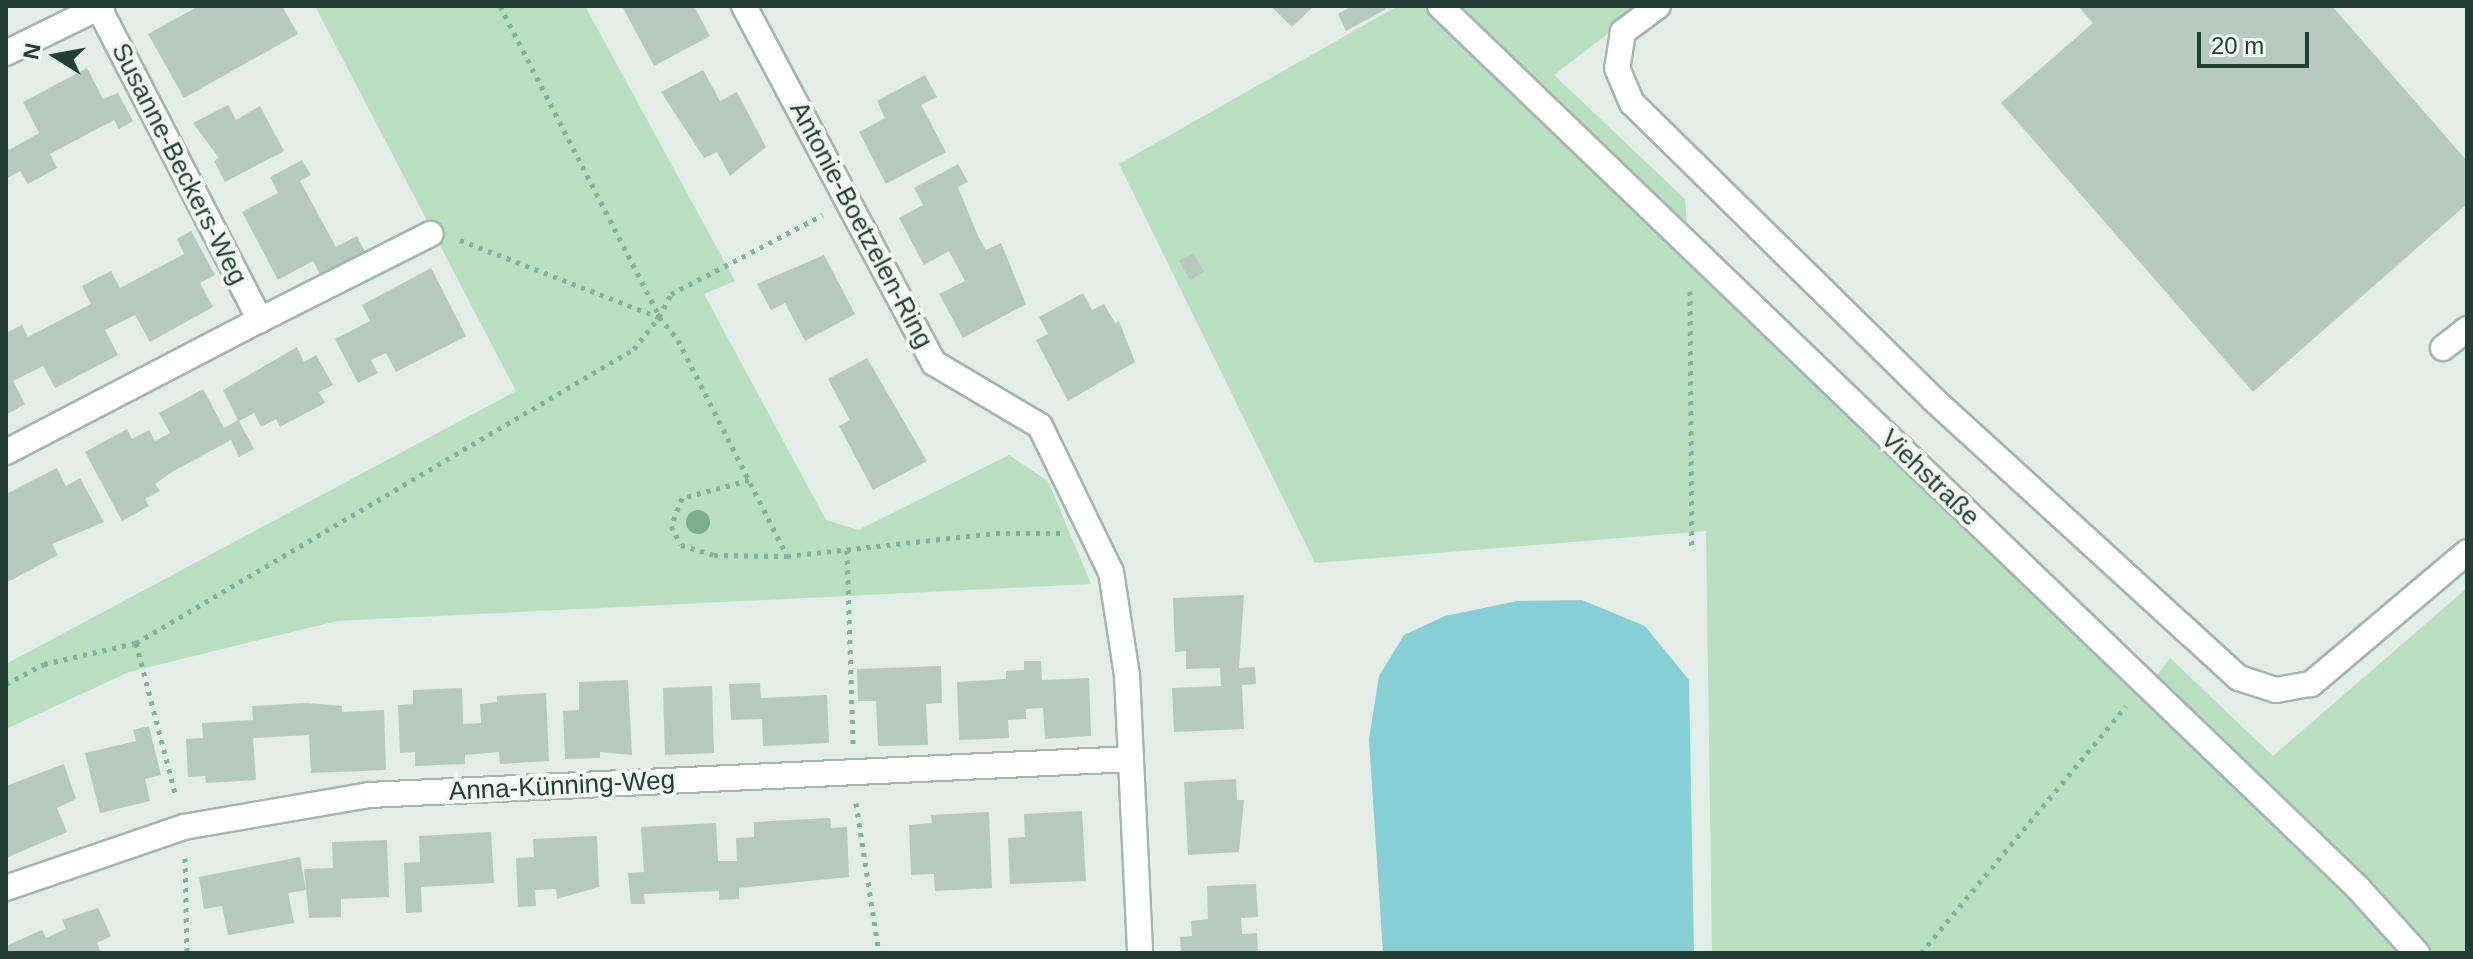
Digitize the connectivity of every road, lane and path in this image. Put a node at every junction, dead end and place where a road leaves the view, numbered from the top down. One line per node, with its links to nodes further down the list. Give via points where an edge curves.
1 (500, 6): 10 (path)
2 (744, 6): 7 (street, Antonie-Boetzelen-Ring)
3 (1440, 6): 21 (street, Viehstraße)
4 (1658, 6): 18 (street, via 1623,32 1617,68 1632,103 1933,399 2239,678 2276,690 2311,684)
5 (100, 7): 6 (street); 11 (street, Susanne-Beckers-Weg)
6 (6, 53)
7 (848, 202): 10 (path, via 671,294); 16 (street, Antonie-Boetzelen-Ring, via 934,363 1040,426)
8 (430, 234): 10 (path, via 436,230); 11 (street)
9 (1690, 280): 17 (path)
10 (659, 317): 15 (path, via 678,340); 20 (path, via 634,349 136,643 44,664)
11 (260, 320): 14 (street)
12 (2467, 329): 13 (street)
13 (2443, 348)
14 (6, 452)
15 (749, 480): 19 (path); 19 (path, via 682,498 671,526 681,545 714,555)
16 (1094, 533): 19 (path, via 996,533); 22 (street, Antonie-Boetzelen-Ring, via 1116,599)
17 (1692, 546)
18 (2467, 552)
19 (787, 556)
20 (6, 684)
21 (2144, 684): 25 (path); 26 (street, Viehstraße, via 2358,888)
22 (1131, 759): 23 (street, Anna-Künning-Weg, via 369,795 184,827); 24 (street, Antonie-Boetzelen-Ring)
23 (6, 888)
24 (1140, 953)
25 (1921, 953)
26 (2417, 953)

